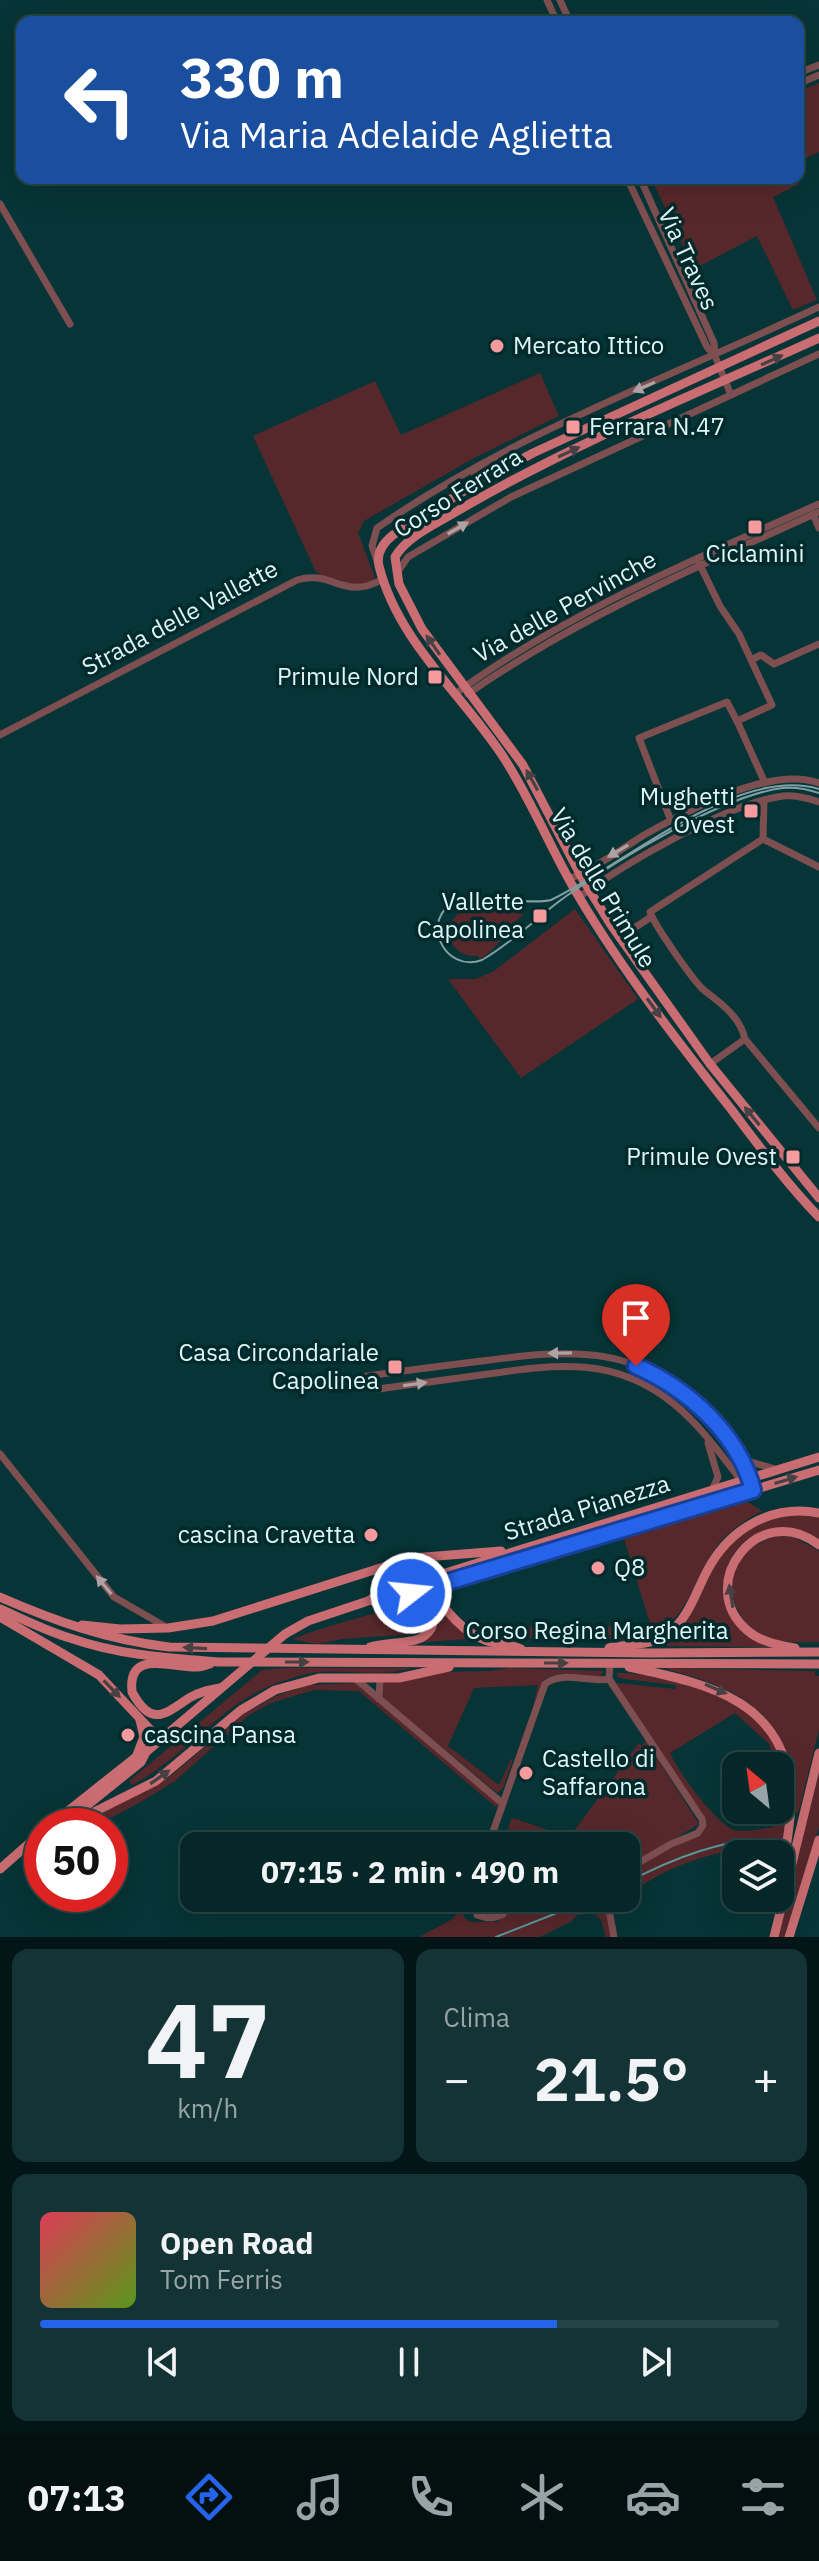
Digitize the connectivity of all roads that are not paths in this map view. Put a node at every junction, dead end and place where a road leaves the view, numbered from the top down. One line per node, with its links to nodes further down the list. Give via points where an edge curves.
1 (630, 184): 9 (street, Via Traves)
2 (643, 184): 9 (street, Via Traves, via 714,343)
3 (0, 204): 6 (street)
4 (818, 308): 9 (street, Corso Ferrara)
5 (819, 321): 10 (main road, Corso Ferrara)
6 (70, 324)
7 (819, 338): 11 (main road, Corso Ferrara, one-way to 7)
8 (819, 354): 12 (street, Corso Ferrara)
9 (715, 356): 10 (street, Via Traves); 14 (street, Corso Ferrara, one-way to 14, via 533,438)
10 (720, 366): 11 (street, Via Traves); 13 (main road, Corso Ferrara)
11 (725, 381): 12 (street, Via Traves); 20 (main road, Corso Ferrara, one-way to 11, via 399,550 476,500 546,462)
12 (731, 395): 20 (street, Corso Ferrara, one-way to 12, via 408,557 511,497)
13 (533, 453): 14 (street, Corso Ferrara); 19 (main road, Corso Ferrara, via 393,535 380,551)
14 (457, 479): 19 (street, Corso Ferrara, via 377,528 372,546)
15 (819, 504): 16 (street, Via delle Pervinche)
16 (814, 511): 17 (street); 18 (street, Via delle Pervinche)
17 (819, 528)
18 (698, 561): 23 (street); 24 (street, Via delle Pervinche)
19 (379, 564): 21 (main road, Via delle Primule)
20 (397, 573): 24 (main road, Via delle Primule, one-way to 20, via 422,629)
21 (383, 579): 25 (main road, Via delle Primule, via 419,647); 27 (street, Strada delle Vallette, via 357,589 310,576 297,580)
22 (819, 644): 23 (street, via 774,664 761,655)
23 (751, 660): 26 (street, via 772,705)
24 (467, 690): 25 (street, Via delle Pervinche); 35 (main road, Via delle Primule, one-way to 24, via 523,765)
25 (458, 698): 36 (main road, Via delle Primule, via 504,758)
26 (737, 721): 28 (street); 32 (street, via 727,702 639,738)
27 (0, 735)
28 (765, 783): 29 (street, via 796,778); 32 (street)
29 (819, 783)
30 (764, 801): 31 (street, via 795,796); 33 (street); 37 (street, via 680,837)
31 (819, 802)
32 (671, 821): 35 (street, one-way to 35)
33 (763, 839): 34 (street); 39 (street, Via delle Primule, via 652,908)
34 (819, 867)
35 (580, 875): 36 (street); 37 (main road, Via delle Primule)
36 (569, 879): 38 (main road, Via delle Primule)
37 (589, 890): 38 (street); 40 (main road, Via delle Primule)
38 (579, 897): 43 (main road, Via delle Primule, one-way to 43)
39 (651, 917): 40 (street, Via delle Primule); 41 (street, Via delle Primule, via 704,990 719,999 743,1028)
40 (619, 938): 42 (main road, Via delle Primule)
41 (745, 1039): 42 (street); 44 (street, Via delle Primule)
42 (710, 1064): 43 (main road); 45 (main road, Via delle Primule, one-way to 42)
43 (701, 1071): 46 (main road, Via delle Primule)
44 (819, 1128)
45 (819, 1198)
46 (819, 1217)
47 (706, 1438): 49 (street, one-way to 47, via 699,1406 668,1381 602,1356 542,1353 361,1377 378,1389 522,1369 592,1366 626,1375 660,1394); 53 (street); 54 (street, via 718,1471)
48 (0, 1454): 69 (street, one-way to 48, via 114,1597)
49 (741, 1455): 51 (street); 53 (street)
50 (819, 1457): 51 (main road, Strada Pianezza)
51 (778, 1469): 53 (main road, Strada Pianezza)
52 (819, 1470): 55 (main road, Strada Pianezza, one-way to 52)
53 (746, 1479): 54 (main road, Strada Pianezza); 55 (street)
54 (712, 1490): 58 (main road, Strada Pianezza)
55 (751, 1490): 59 (main road, Strada Pianezza)
56 (819, 1513): 72 (main road, via 782,1512 743,1528 717,1555 669,1633 641,1645)
57 (819, 1545): 73 (main road, one-way to 57, via 766,1641 746,1629 731,1607 728,1585 739,1554 766,1534 805,1535)
58 (493, 1554): 59 (main road); 61 (main road, Strada Pianezza); 69 (main road, via 412,1558 213,1621)
59 (492, 1568): 60 (main road, Strada Pianezza)
60 (444, 1583): 61 (main road, Strada Pianezza); 65 (main road)
61 (426, 1584): 63 (main road, Strada Pianezza); 64 (main road, Strada Pianezza, via 381,1593); 65 (main road)
62 (0, 1597): 68 (main road, Corso Regina Margherita)
63 (394, 1598): 64 (main road, Strada Pianezza); 70 (main road, via 413,1598 425,1605 432,1618 427,1633 415,1641)
64 (368, 1601): 81 (main road, Strada Pianezza, via 285,1634)
65 (442, 1603): 71 (main road, via 474,1636)
66 (0, 1609): 74 (main road, Corso Regina Margherita, via 100,1647)
67 (0, 1617): 83 (main road, one-way to 83, via 99,1675)
68 (60, 1623): 69 (main road); 70 (main road, Corso Regina Margherita, one-way to 68, via 169,1647)
69 (168, 1628)
70 (354, 1650): 71 (main road, Corso Regina Margherita)
71 (524, 1650): 72 (main road, Corso Regina Margherita)
72 (592, 1651): 73 (main road, Corso Regina Margherita)
73 (814, 1652)
74 (219, 1662): 75 (main road, Corso Regina Margherita, one-way to 75); 81 (main road, via 197,1667 148,1663 136,1672 132,1688 147,1711 162,1715 191,1697)
75 (475, 1662): 76 (main road, Corso Regina Margherita, one-way to 76); 79 (main road)
76 (610, 1663): 77 (main road, Corso Regina Margherita); 80 (street, Corso Regina Margherita); 95 (main road, one-way to 95, via 686,1679 752,1709 784,1760 790,1789)
77 (819, 1664)
78 (356, 1679): 79 (main road); 82 (street); 89 (main road, one-way to 78, via 263,1696 319,1678)
79 (380, 1679): 82 (street)
80 (609, 1679): 90 (street, Corso Regina Margherita, via 559,1677 545,1684); 99 (street, Corso Regina Margherita, via 702,1819 698,1833)
81 (220, 1688): 84 (main road, Strada Pianezza)
82 (379, 1699): 90 (street)
83 (137, 1714): 84 (main road); 87 (main road, via 144,1737)
84 (160, 1740): 85 (main road, Strada Pianezza)
85 (146, 1752): 87 (main road); 88 (main road, via 141,1762)
86 (819, 1753): 107 (main road)
87 (136, 1757): 88 (main road)
88 (117, 1776): 89 (main road, via 130,1791); 91 (main road); 92 (main road)
89 (139, 1791): 93 (main road)
90 (502, 1803): 94 (street, Corso Regina Margherita)
91 (73, 1808)
92 (82, 1808)
93 (102, 1808)
94 (493, 1832)
95 (787, 1840)
96 (819, 1840): 105 (main road)
97 (24, 1849): 100 (main road)
98 (819, 1858): 105 (main road)
99 (640, 1862)
100 (0, 1869)
101 (478, 1912): 104 (street, via 494,1919)
102 (610, 1912): 106 (street)
103 (776, 1912): 107 (main road)
104 (503, 1914)
105 (790, 1932)
106 (614, 1937)
107 (773, 1937)

